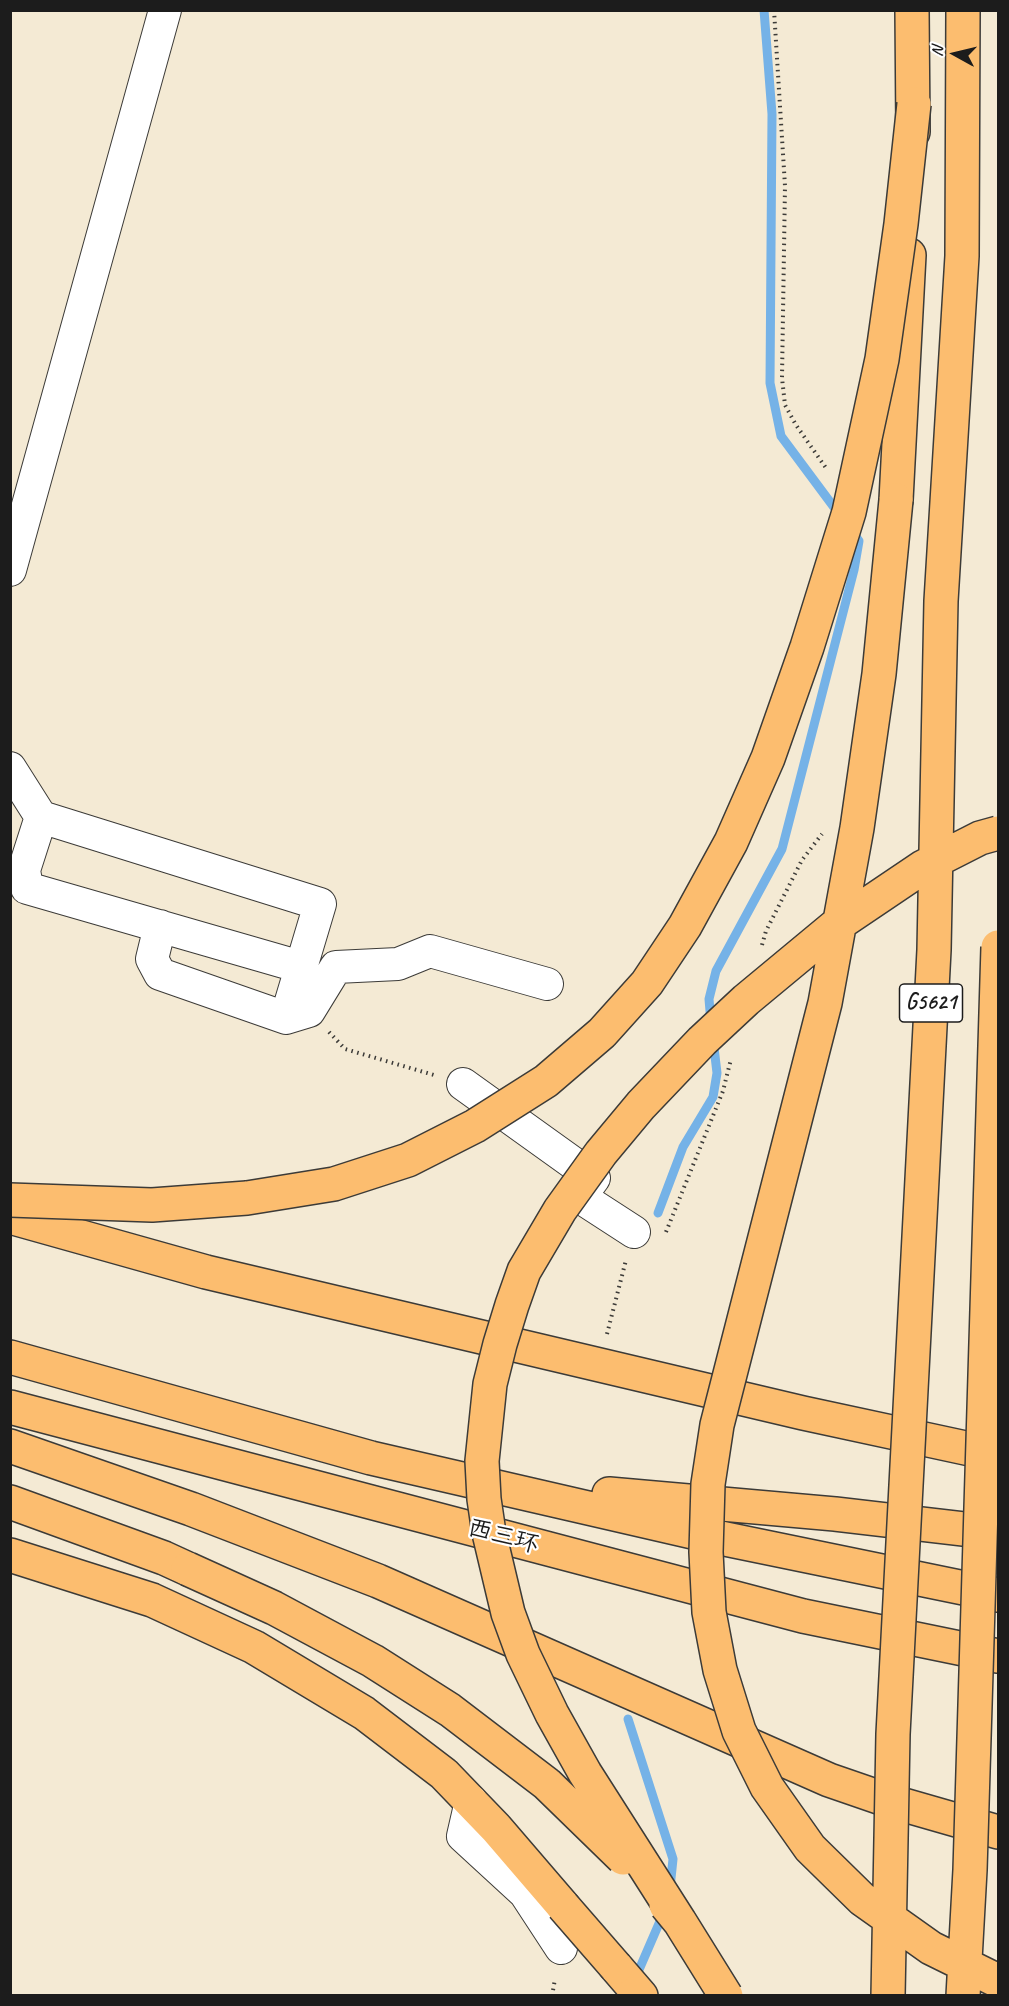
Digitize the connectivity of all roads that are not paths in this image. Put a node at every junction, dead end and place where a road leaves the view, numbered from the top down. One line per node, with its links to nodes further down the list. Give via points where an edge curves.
1 (165, 10): 5 (street)
2 (912, 10): 4 (main road)
3 (963, 10): 35 (main road, G5621, bridge, via 962,256 941,601 934,950 893,1734)
4 (914, 104): 15 (main road, bridge, via 882,359 849,513 768,758 731,842 685,926 647,983 602,1033 546,1081 475,1126 408,1160 334,1184 247,1198 152,1204); 32 (main road, bridge, via 896,500 879,674 857,828 825,1003 717,1425 708,1484 705,1552 709,1612 720,1670 739,1731 767,1787 810,1848 862,1899 931,1948)
5 (10, 570)
6 (10, 768): 7 (street)
7 (41, 817): 9 (street, via 24,870 27,888); 11 (street, via 320,904)
8 (999, 832): 30 (main road, bridge, via 923,867 834,927 702,1041 634,1113 560,1210 525,1271 503,1334 490,1384 482,1461 489,1533 508,1613 562,1734)
9 (160, 926): 11 (street); 13 (street, via 152,959 160,974)
10 (999, 947): 36 (main road, G5621, bridge, via 971,1858)
11 (301, 967): 13 (street)
12 (547, 984): 13 (street, via 430,951 398,964 336,967)
13 (298, 1014)
14 (463, 1084): 17 (street, via 594,1178 580,1197)
15 (10, 1200)
16 (10, 1217): 21 (main road, via 228,1277 803,1413)
17 (649, 1234)
18 (10, 1358): 22 (main road, 西三环)
19 (10, 1407): 27 (main road, 西三环, via 802,1616)
20 (10, 1446): 29 (main road, via 191,1509 378,1581 829,1780)
21 (999, 1455)
22 (450, 1476): 24 (main road); 26 (main road, 西三环, via 735,1541)
23 (10, 1502): 30 (main road, bridge, via 188,1569 284,1613 373,1661 450,1710 547,1784 632,1866)
24 (999, 1533)
25 (10, 1555): 28 (main road, via 152,1600 254,1647 364,1713 444,1774)
26 (999, 1595)
27 (999, 1656)
28 (471, 1801): 31 (street, via 463,1836 525,1893); 33 (main road, bridge)
29 (999, 1832)
30 (680, 1922): 34 (main road, bridge)
31 (561, 1948)
32 (999, 1981)
33 (641, 1995)
34 (726, 1995)
35 (888, 1995)
36 (963, 1995)

